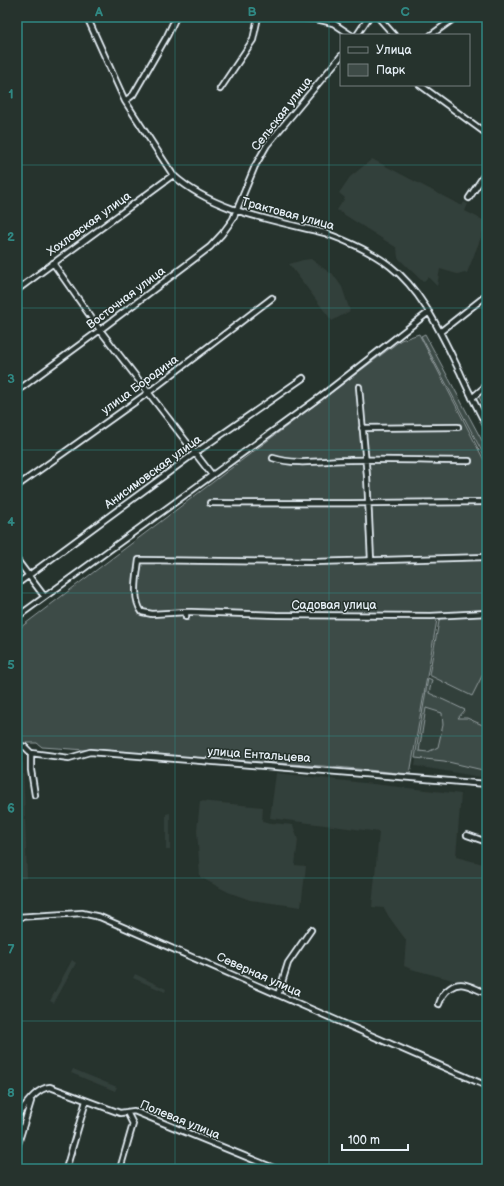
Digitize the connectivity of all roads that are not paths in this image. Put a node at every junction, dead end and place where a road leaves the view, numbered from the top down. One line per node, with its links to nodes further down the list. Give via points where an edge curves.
1 (87, 17): 15 (street, Трактовая улица)
2 (176, 17): 15 (street, via 133,95)
3 (258, 17): 14 (street, via 253,40)
4 (292, 17): 8 (street, via 316,19 333,24)
5 (369, 17): 9 (street)
6 (378, 17): 10 (street)
7 (456, 17): 11 (street)
8 (349, 34)
9 (358, 34)
10 (393, 34)
11 (432, 34)
12 (340, 57): 22 (street, Сельская улица, via 267,145 255,166)
13 (421, 86): 17 (street)
14 (220, 89)
15 (126, 100): 20 (street, Трактовая улица)
16 (487, 123): 17 (street)
17 (482, 130): 18 (street)
18 (487, 134)
19 (487, 171): 21 (street)
20 (173, 175): 22 (street, Трактовая улица, via 184,185 208,199); 23 (street, Хохловская улица)
21 (469, 198)
22 (237, 211): 27 (street, Трактовая улица, via 325,233 372,254 391,266 408,283); 28 (street, Восточная улица, via 210,247)
23 (53, 263): 24 (street, Хохловская улица); 28 (street)
24 (17, 290)
25 (487, 295): 29 (street)
26 (272, 298): 34 (street, улица Бородина)
27 (429, 312): 29 (street, Трактовая улица); 43 (street, via 320,397)
28 (100, 330): 33 (street, Восточная улица); 34 (street)
29 (440, 332): 35 (street, Трактовая улица)
30 (303, 378): 39 (street, Анисимовская улица)
31 (487, 386): 35 (street)
32 (359, 387): 38 (street)
33 (17, 391)
34 (149, 392): 39 (street); 44 (street, улица Бородина)
35 (472, 398): 37 (street, Трактовая улица)
36 (458, 427): 38 (street)
37 (487, 427)
38 (362, 428): 41 (street)
39 (195, 453): 43 (street); 51 (street, Анисимовская улица)
40 (273, 458): 41 (street, via 281,461 325,462)
41 (365, 460): 42 (street); 45 (street)
42 (469, 462)
43 (212, 475): 53 (street)
44 (17, 486)
45 (369, 502): 46 (street); 47 (street); 50 (street)
46 (487, 502)
47 (210, 503)
48 (487, 557): 50 (street)
49 (17, 560): 51 (street)
50 (371, 560): 54 (street, Садовая улица, via 139,560 137,606 142,612 152,614 186,615 431,616)
51 (28, 576): 52 (street, Анисимовская улица); 53 (street)
52 (17, 584)
53 (44, 596): 55 (street)
54 (487, 613)
55 (17, 617)
56 (17, 745): 57 (street, via 25,747)
57 (31, 753): 58 (street, улица Ентальцева, via 69,758 90,752); 59 (street)
58 (487, 784)
59 (35, 795)
60 (467, 835): 61 (street)
61 (487, 842)
62 (17, 917): 65 (street, Северная улица, via 82,913 100,917)
63 (311, 930): 65 (street, via 288,963)
64 (487, 993): 66 (street, via 456,984 442,994)
65 (278, 995): 67 (street, Северная улица)
66 (439, 1004)
67 (487, 1086)
68 (32, 1098): 69 (street, Полевая улица, via 50,1087); 71 (street, Полевая улица); 72 (street)
69 (86, 1101): 70 (street, Полевая улица, via 120,1113); 73 (street)
70 (127, 1112): 74 (street, via 133,1124); 75 (street, Полевая улица, via 134,1111)
71 (17, 1116)
72 (17, 1147)
73 (66, 1169)
74 (120, 1169)
75 (276, 1169)

